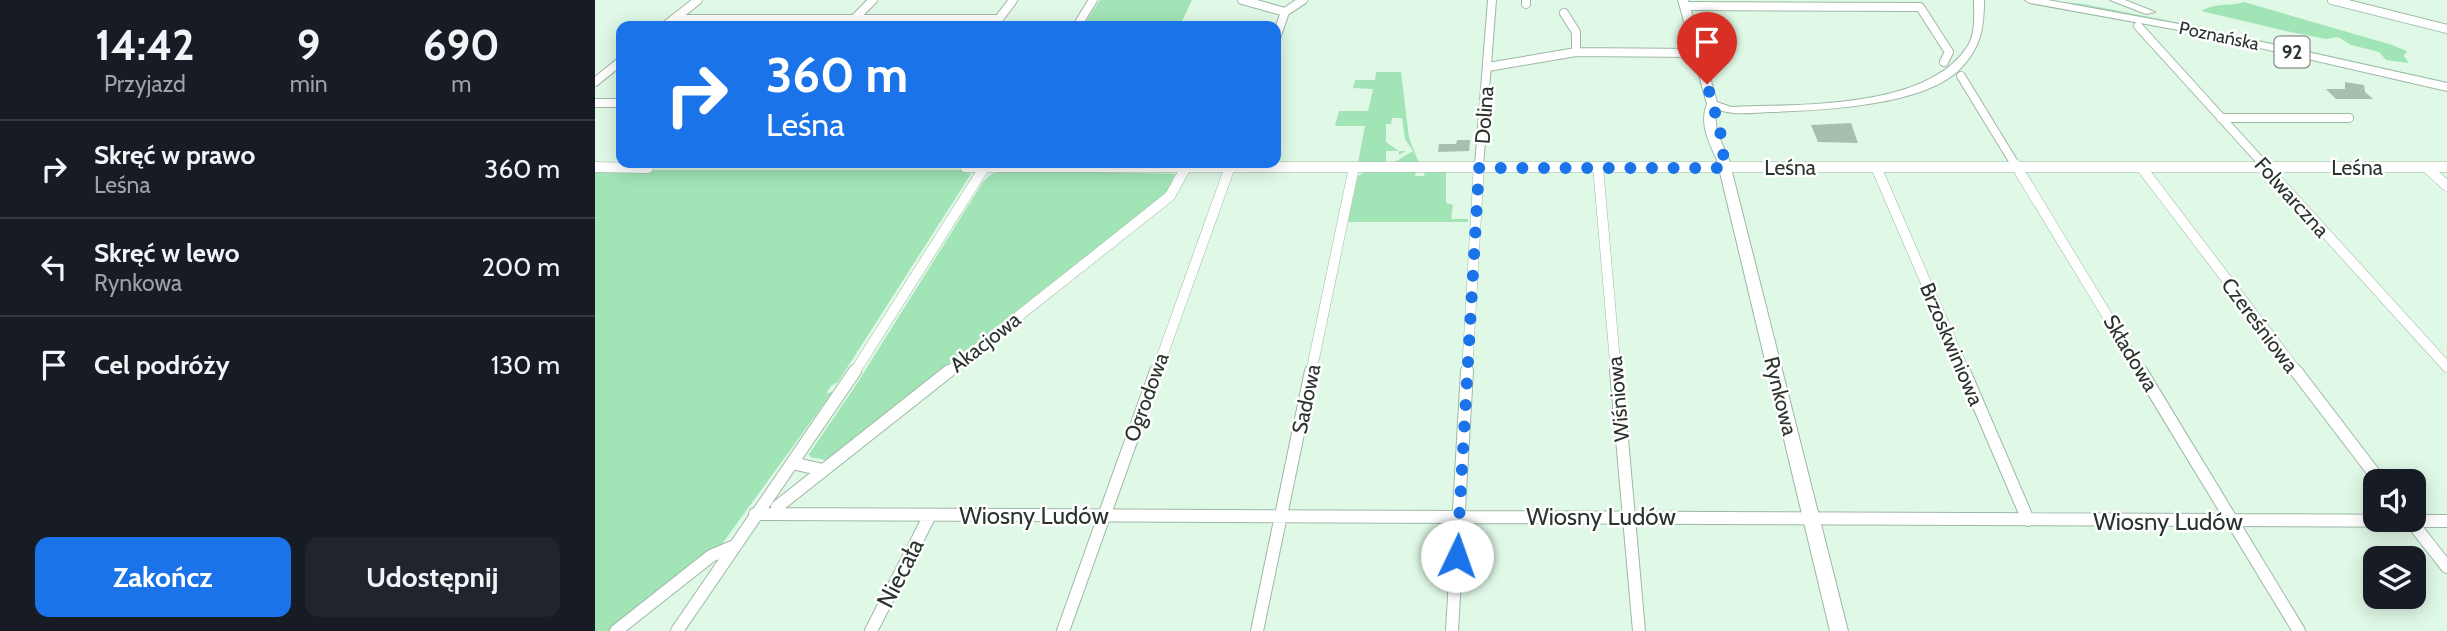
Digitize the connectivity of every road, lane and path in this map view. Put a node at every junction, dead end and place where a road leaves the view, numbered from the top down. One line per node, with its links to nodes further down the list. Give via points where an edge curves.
1 (698, 0): 17 (street)
2 (873, 0): 18 (street)
3 (1013, 0): 21 (street)
4 (1093, 0): 22 (street)
5 (1242, 0): 15 (street)
6 (1303, 0): 15 (street)
7 (1492, 0): 31 (street, Dolina)
8 (2030, 0): 35 (main road, Poznańska / 92, via 2195,30)
9 (2066, 0): 25 (main road, Poznańska / 92)
10 (2116, 0): 25 (main road)
11 (2332, 0): 13 (street)
12 (1979, 2): 40 (street, via 1972,49 1944,76 1916,89 1881,99)
13 (2348, 2): 26 (street)
14 (1684, 3): 28 (street, Rynkowa); 29 (street, via 1920,6 1949,52)
15 (1285, 12): 23 (street)
16 (1564, 13): 27 (street, via 1576,32)
17 (675, 19): 18 (street); 19 (street)
18 (854, 19): 20 (street)
19 (672, 21)
20 (924, 21)
21 (997, 21)
22 (1080, 21)
23 (1281, 24)
24 (2138, 26): 41 (street, Folwarczna)
25 (2203, 26): 33 (main road, Poznańska / 92)
26 (2447, 29)
27 (1576, 51): 28 (street); 31 (street)
28 (1698, 53): 36 (street, Rynkowa)
29 (1944, 62)
30 (616, 65): 34 (street)
31 (1488, 67): 60 (street, Dolina)
32 (1961, 76): 51 (street, Składowa)
33 (2447, 80)
34 (595, 82)
35 (2447, 88)
36 (1708, 89): 39 (street, Rynkowa); 40 (street)
37 (595, 103): 38 (street)
38 (616, 103)
39 (1712, 104): 40 (street); 43 (street, Rynkowa); 44 (street, Rynkowa, via 1708,115)
40 (1734, 106): 43 (street, via 1721,119)
41 (2221, 118): 42 (street); 53 (street, Folwarczna)
42 (2349, 118)
43 (1720, 130): 44 (street, Rynkowa)
44 (1724, 164): 49 (street, Leśna); 50 (street, Leśna); 74 (street, Rynkowa)
45 (1281, 166): 48 (street, Leśna)
46 (595, 167): 47 (street)
47 (616, 167)
48 (1354, 167): 60 (street, Leśna); 72 (street, Sadowa)
49 (1598, 167): 60 (street, Leśna); 73 (street, Wiśniowa)
50 (1876, 167): 51 (street, Leśna); 75 (street, Brzoskwiniowa)
51 (2015, 167): 52 (street, Leśna); 79 (street, Składowa)
52 (2141, 167): 53 (street, Leśna); 65 (street, Czereśniowa)
53 (2265, 167): 54 (street, Leśna); 63 (street, Folwarczna)
54 (2426, 167): 55 (street, Leśna); 62 (street)
55 (2447, 167)
56 (984, 168): 64 (street)
57 (1135, 168): 61 (street, Leśna)
58 (1196, 168): 61 (street, Leśna)
59 (1230, 168): 69 (street, Ogrodowa)
60 (1479, 168): 70 (street, Dolina)
61 (1185, 169): 66 (street, Akacjowa, via 1170,196)
62 (2447, 186)
63 (2447, 366)
64 (792, 463): 66 (street); 68 (street)
65 (2370, 469)
66 (823, 470): 67 (street, Akacjowa)
67 (777, 507)
68 (755, 514): 71 (street, Wiosny Ludów); 81 (street)
69 (1103, 515): 71 (street, Wiosny Ludów); 72 (street, Wiosny Ludów); 86 (street, Ogrodowa)
70 (1459, 515): 72 (street, Wiosny Ludów); 73 (street, Wiosny Ludów); 88 (street, Dolina)
71 (930, 516): 85 (street, Niecała)
72 (1280, 516): 87 (street, Sadowa)
73 (1629, 516): 74 (street, Wiosny Ludów); 89 (street, Wiśniowa)
74 (1810, 517): 75 (street, Wiosny Ludów); 90 (street, Rynkowa)
75 (2028, 520): 79 (street, Wiosny Ludów)
76 (2426, 520): 78 (street, Wiosny Ludów)
77 (2363, 521): 79 (street, Wiosny Ludów)
78 (2447, 521)
79 (2233, 522): 91 (street, Składowa)
80 (2420, 532): 82 (street)
81 (733, 546): 83 (street, via 711,556); 84 (street)
82 (2447, 567)
83 (616, 631)
84 (677, 631)
85 (870, 631)
86 (1062, 631)
87 (1257, 631)
88 (1452, 631)
89 (1639, 631)
90 (1839, 631)
91 (2299, 631)

